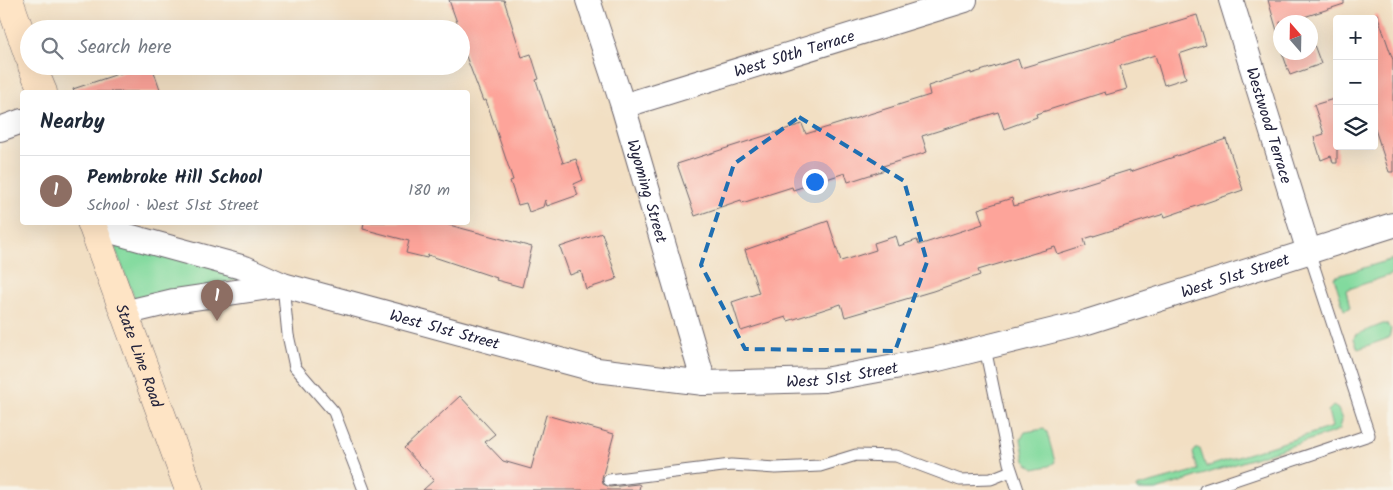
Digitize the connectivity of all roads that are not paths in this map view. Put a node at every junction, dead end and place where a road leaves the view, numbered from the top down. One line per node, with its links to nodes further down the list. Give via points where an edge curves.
1 (9, 0): 5 (street)
2 (588, 0): 8 (street, Wyoming Street)
3 (965, 0): 8 (street, West 50th Terrace)
4 (1231, 0): 14 (street, Westwood Terrace)
5 (20, 31)
6 (36, 75): 7 (street)
7 (42, 90)
8 (623, 106): 18 (street, Wyoming Street)
9 (20, 122): 10 (street)
10 (0, 130)
11 (92, 225): 16 (street, State Line Road)
12 (95, 225): 15 (street, West 51st Street, via 245,268)
13 (1393, 225): 14 (street, West 51st Street)
14 (1309, 252): 17 (street, West 51st Street, via 1087,322); 24 (lane, via 1369,435)
15 (283, 285): 16 (street, West 51st Street, via 174,301); 18 (street, West 51st Street, via 598,370); 22 (lane, via 295,367 334,412)
16 (124, 313): 21 (street, State Line Road)
17 (984, 348): 18 (street, West 51st Street, via 938,360 824,380); 19 (lane)
18 (704, 383)
19 (1012, 471): 20 (lane, via 991,479 960,480 896,456 856,456 820,466 731,465); 23 (lane)
20 (609, 480)
21 (189, 490)
22 (364, 490)
23 (1018, 490)
24 (1205, 490)

